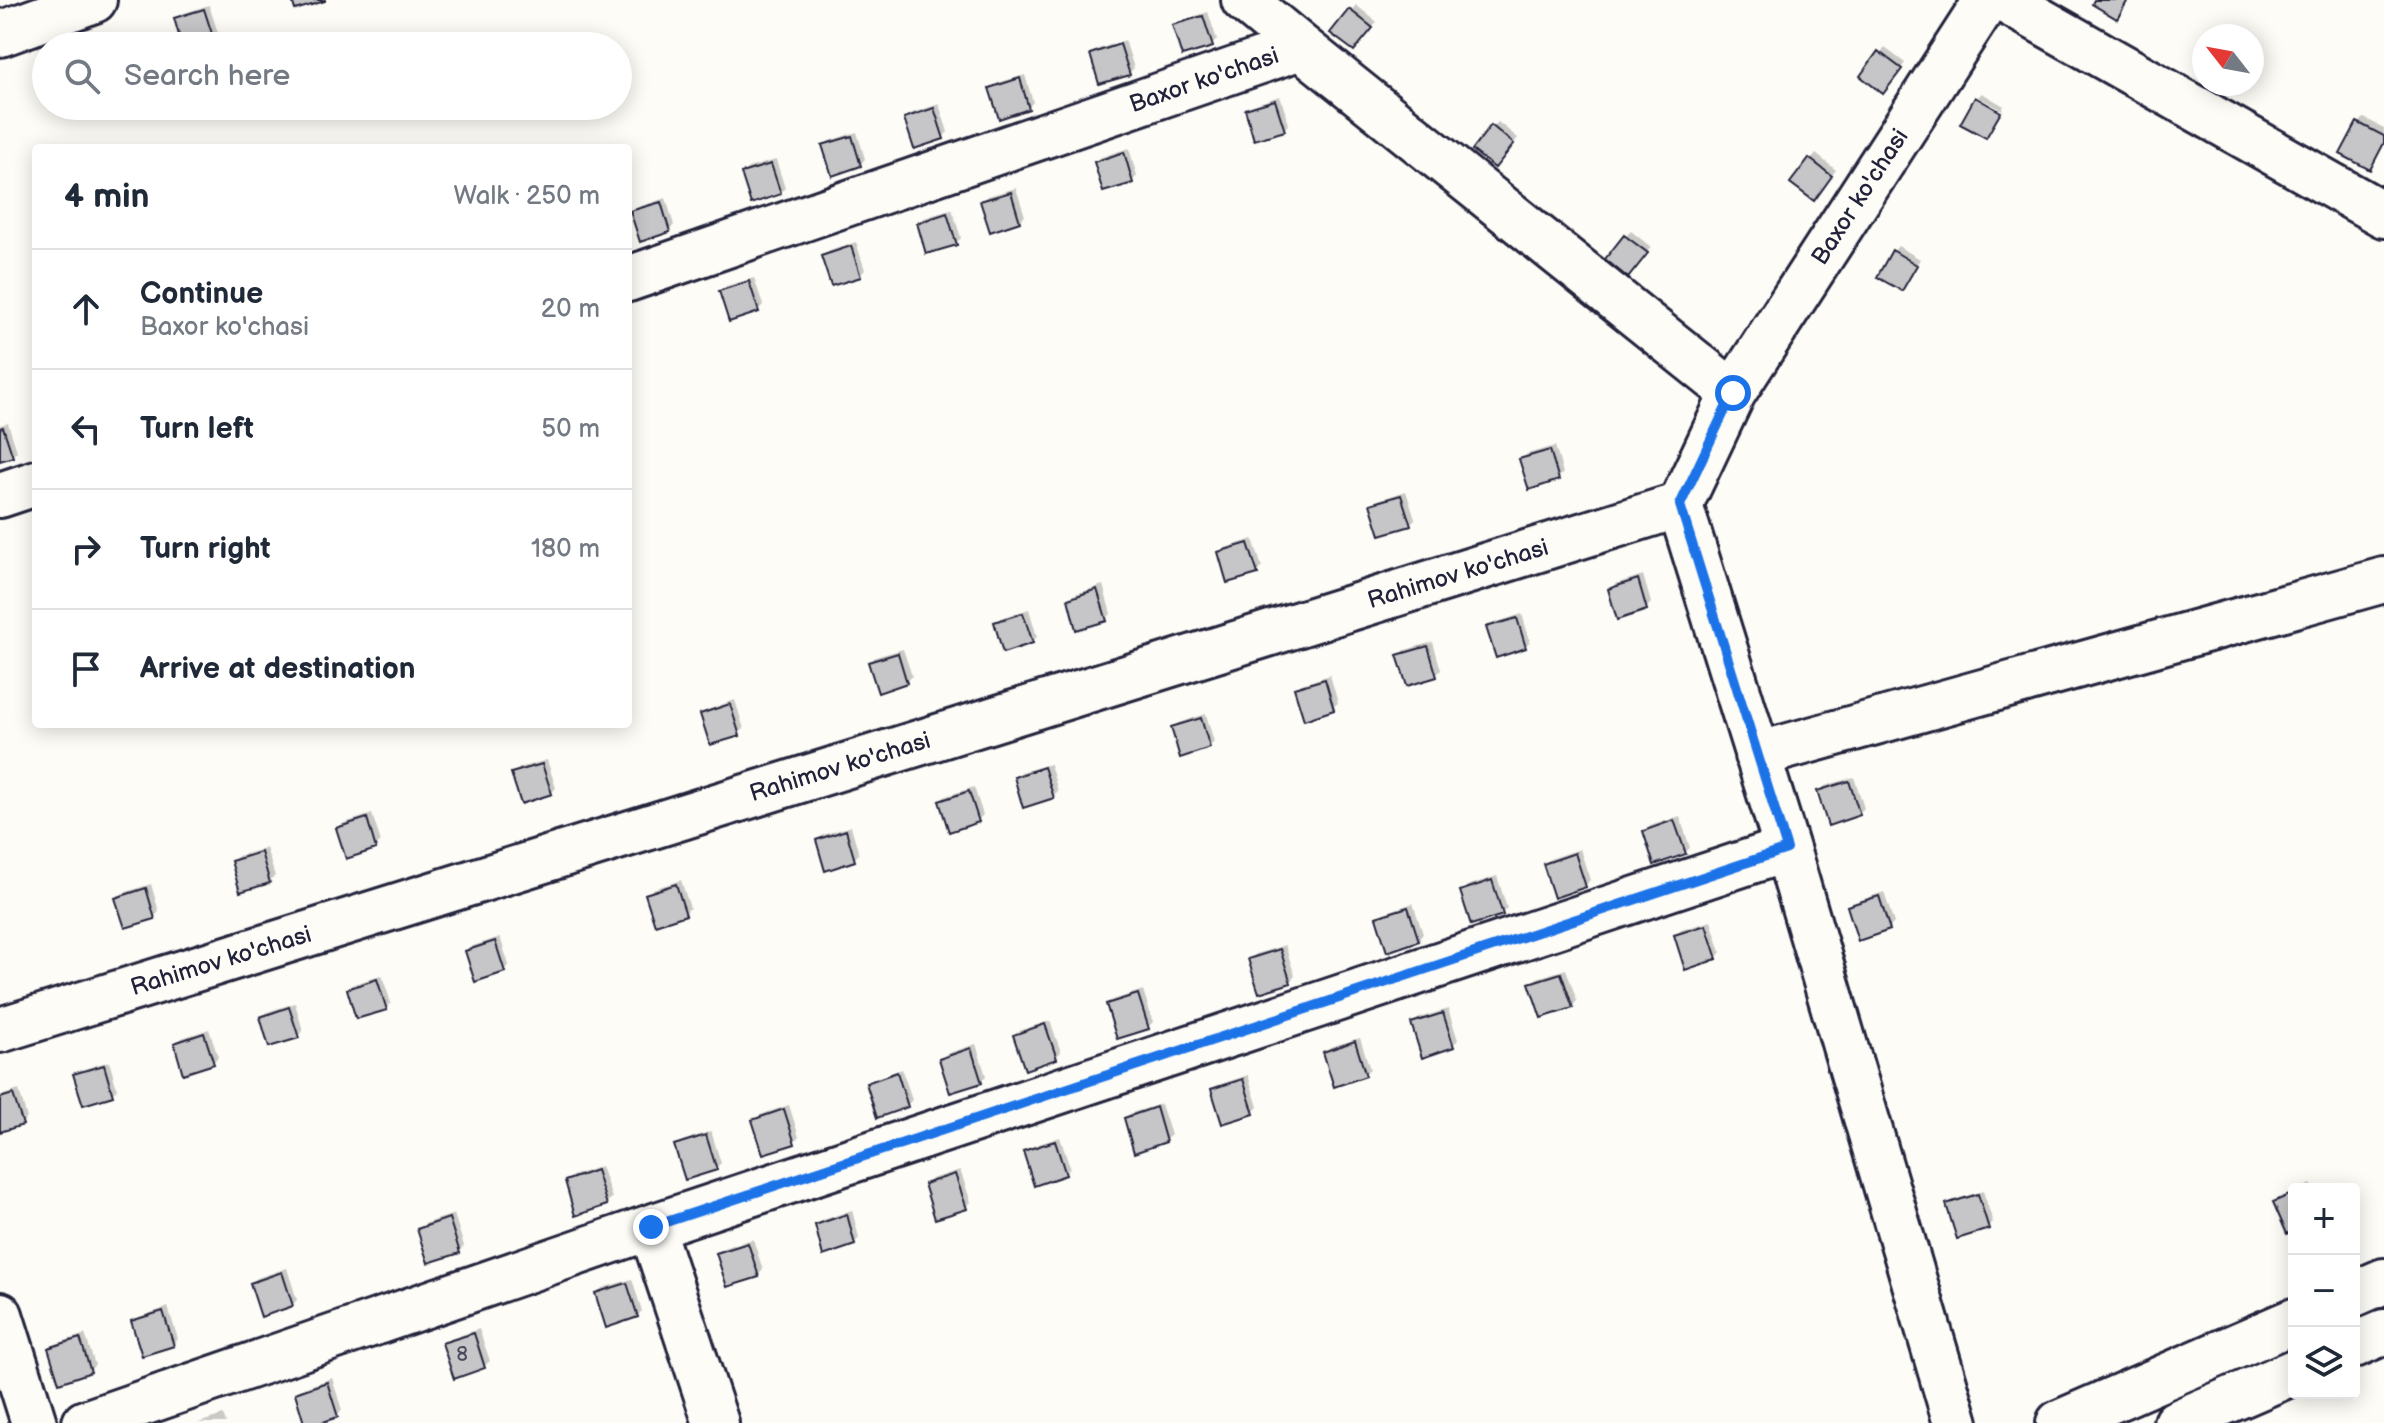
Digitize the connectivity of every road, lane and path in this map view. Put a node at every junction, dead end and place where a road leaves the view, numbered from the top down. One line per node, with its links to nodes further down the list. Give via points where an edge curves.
1 (94, 0): 5 (street)
2 (1244, 0): 6 (street)
3 (1987, 0): 9 (street, Baxor ko'chasi)
4 (2004, 0): 7 (street)
5 (0, 34)
6 (1301, 47): 8 (street, Baxor ko'chasi); 9 (street, Baxor ko'chasi)
7 (2384, 215)
8 (632, 278)
9 (1733, 393): 12 (street, Baxor ko'chasi)
10 (32, 484): 11 (street)
11 (0, 495)
12 (1680, 505): 14 (street); 16 (street, Rahimov ko'chasi)
13 (2384, 580): 14 (street)
14 (1757, 755): 15 (street)
15 (1787, 849): 17 (street); 28 (street)
16 (0, 1030)
17 (651, 1227): 26 (street); 27 (street)
18 (2384, 1281): 19 (street)
19 (2360, 1291)
20 (0, 1315): 25 (street)
21 (2288, 1324): 29 (street)
22 (2384, 1332): 23 (street)
23 (2360, 1342)
24 (2288, 1375): 30 (street)
25 (34, 1423)
26 (85, 1423)
27 (716, 1423)
28 (1956, 1423)
29 (2059, 1423)
30 (2176, 1423)

